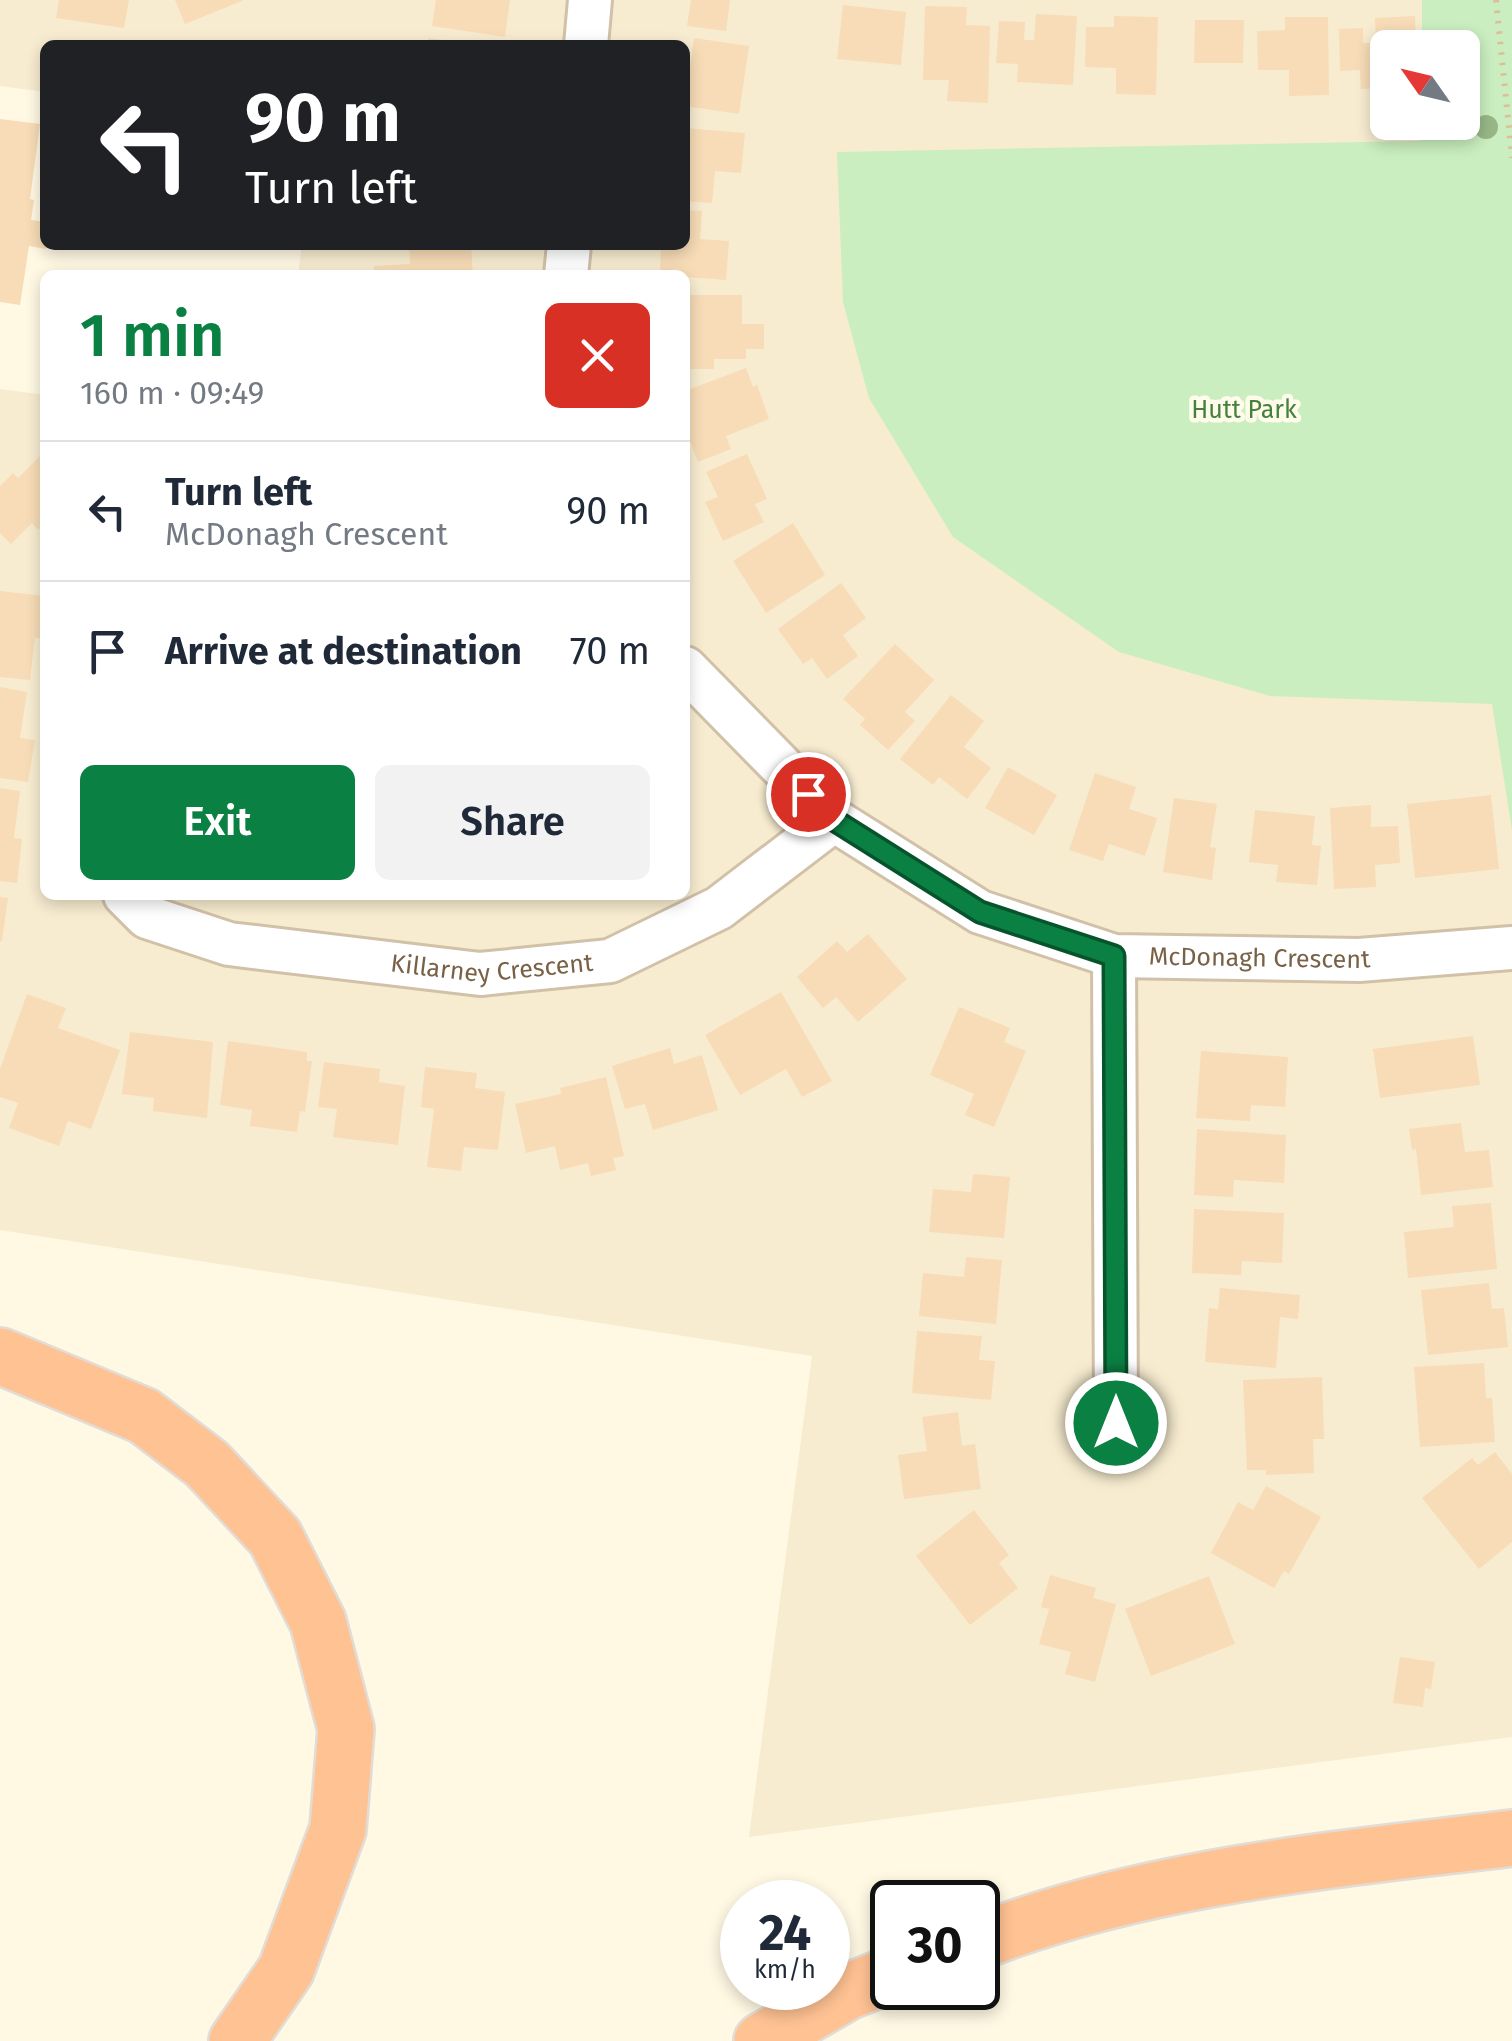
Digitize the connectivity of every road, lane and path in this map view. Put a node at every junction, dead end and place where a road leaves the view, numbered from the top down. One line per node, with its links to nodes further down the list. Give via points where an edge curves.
1 (590, 0): 3 (street)
2 (1496, 0): 4 (path)
3 (586, 40)
4 (1512, 158)
5 (690, 673): 6 (street, McDonagh Crescent)
6 (834, 820): 7 (street, Killarney Crescent, via 718,908 610,960 480,974 229,944 147,917); 9 (street, McDonagh Crescent, via 980,912)
7 (129, 900)
8 (1512, 948): 9 (street, McDonagh Crescent, via 1359,960)
9 (1114, 956): 11 (street)
10 (0, 1356): 15 (highway, via 144,1416 207,1464 275,1537 318,1622 346,1728 338,1829 286,1970)
11 (1116, 1423)
12 (1512, 1838): 13 (highway, via 1200,1882 1095,1904)
13 (1000, 1935)
14 (870, 1983): 16 (highway)
15 (237, 2041)
16 (762, 2041)

